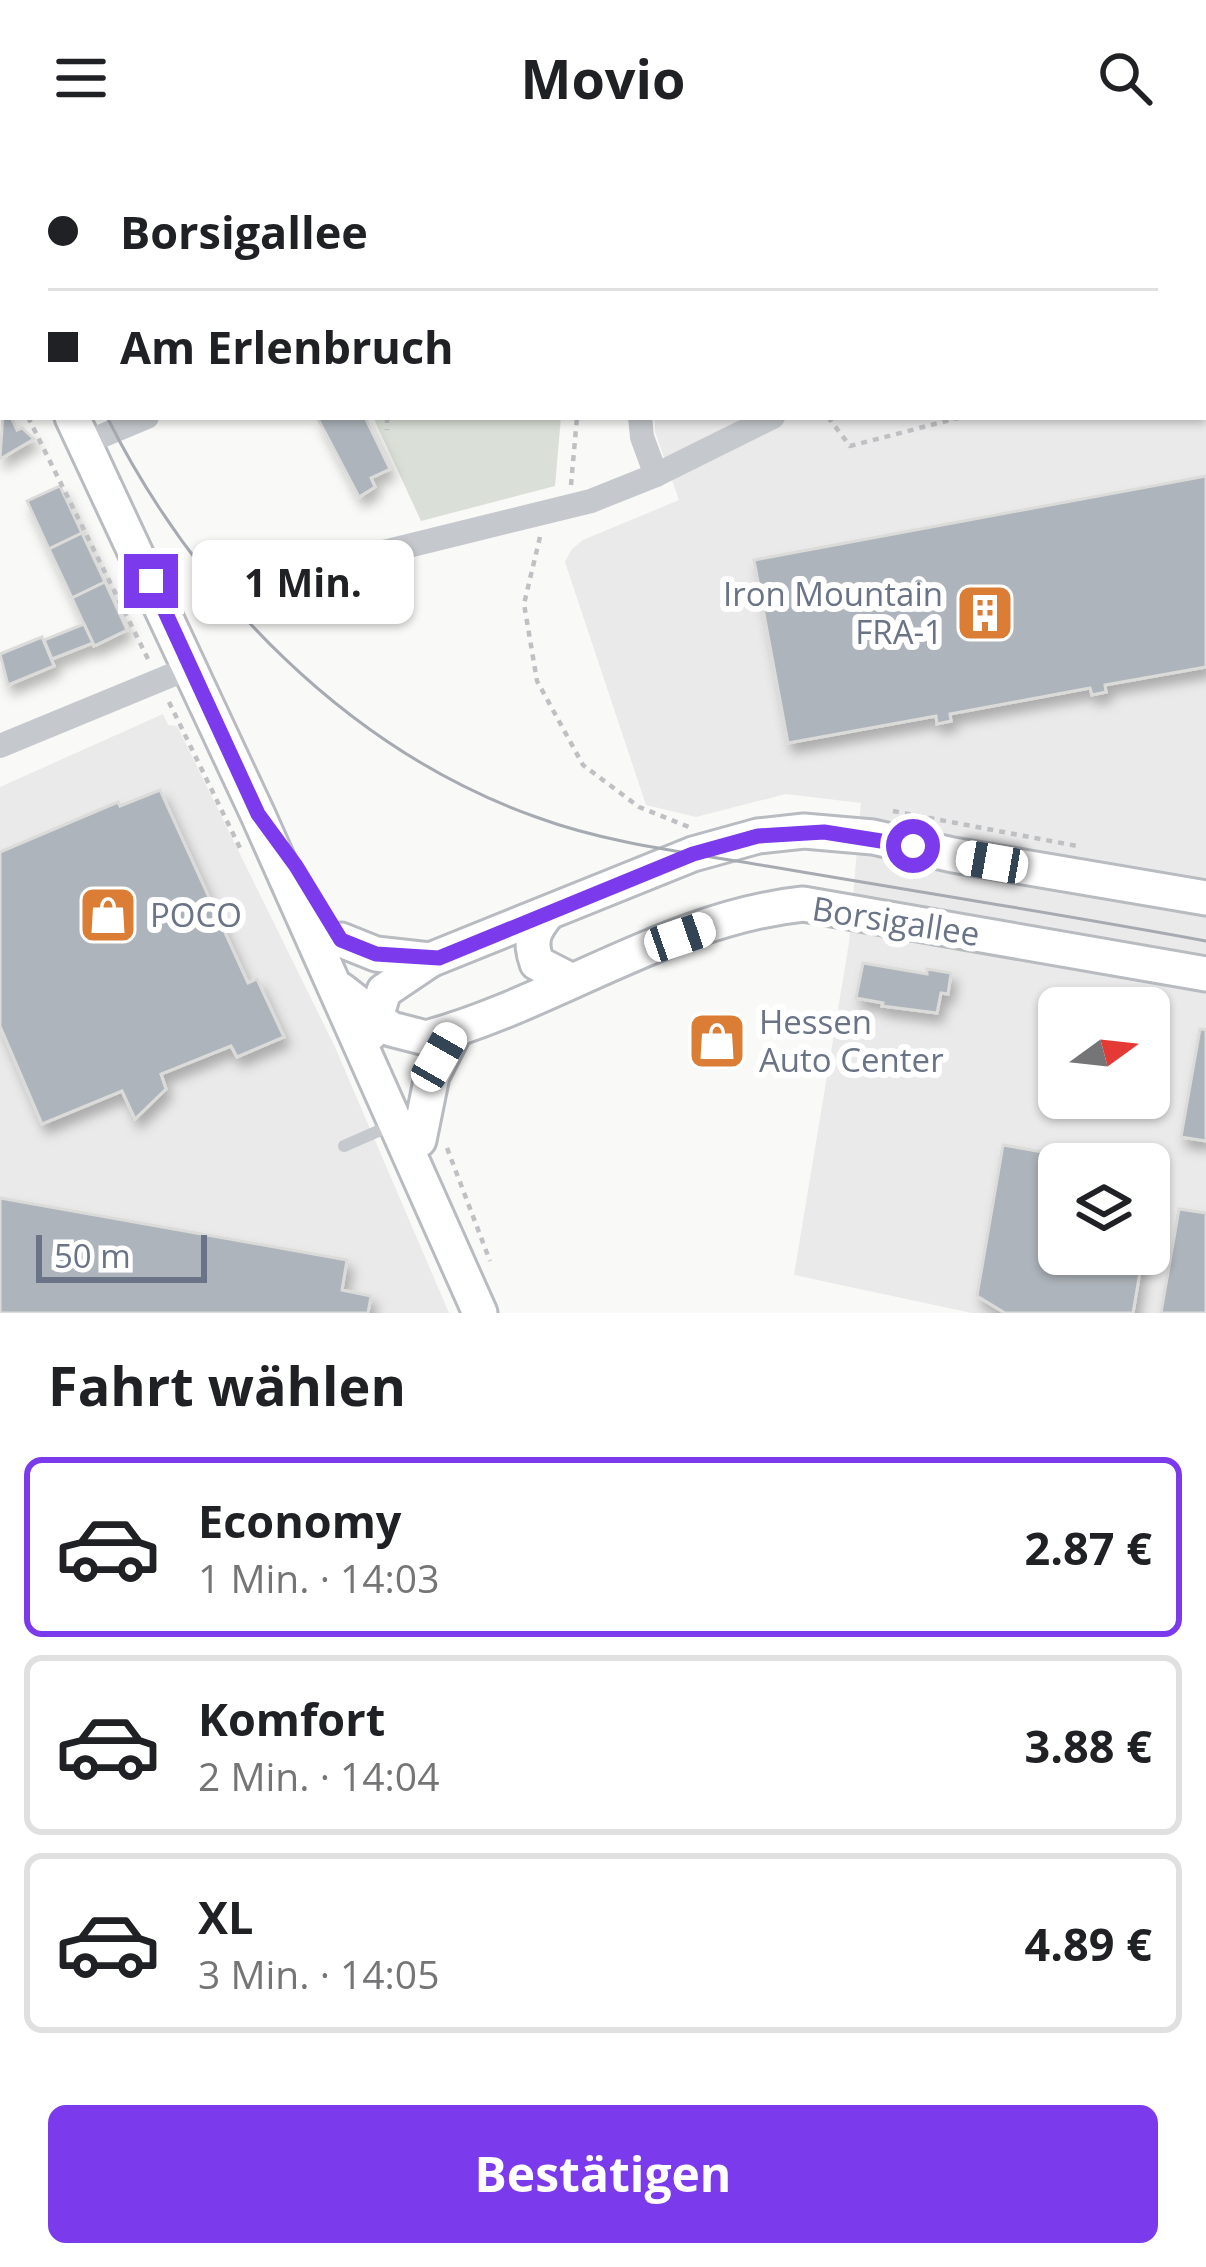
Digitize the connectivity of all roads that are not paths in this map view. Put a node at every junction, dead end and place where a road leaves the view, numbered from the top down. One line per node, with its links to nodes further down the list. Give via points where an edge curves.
1 (131, 420): 4 (street)
2 (640, 420): 5 (street)
3 (767, 420): 5 (street)
4 (78, 430): 7 (main road)
5 (656, 475): 6 (street, via 557,511)
6 (262, 582)
7 (174, 675): 8 (street); 9 (main road)
8 (0, 746)
9 (258, 814): 12 (main road); 16 (main road)
10 (1197, 891): 11 (main road, via 804,831 693,854)
11 (547, 914): 13 (main road); 15 (main road, via 531,946 537,963)
12 (341, 940): 13 (main road); 17 (main road)
13 (430, 960): 17 (main road, via 384,991)
14 (1206, 974): 15 (main road, Borsigallee, via 803,904 741,916)
15 (572, 981): 18 (main road, Borsigallee)
16 (335, 985): 17 (main road, Borsigallee); 19 (main road)
17 (374, 1017): 18 (main road, Borsigallee, via 417,1037); 19 (main road); 20 (main road)
18 (455, 1029): 20 (main road)
19 (368, 1062): 20 (main road)
20 (418, 1133): 21 (lane); 22 (main road)
21 (344, 1146)
22 (482, 1292)

